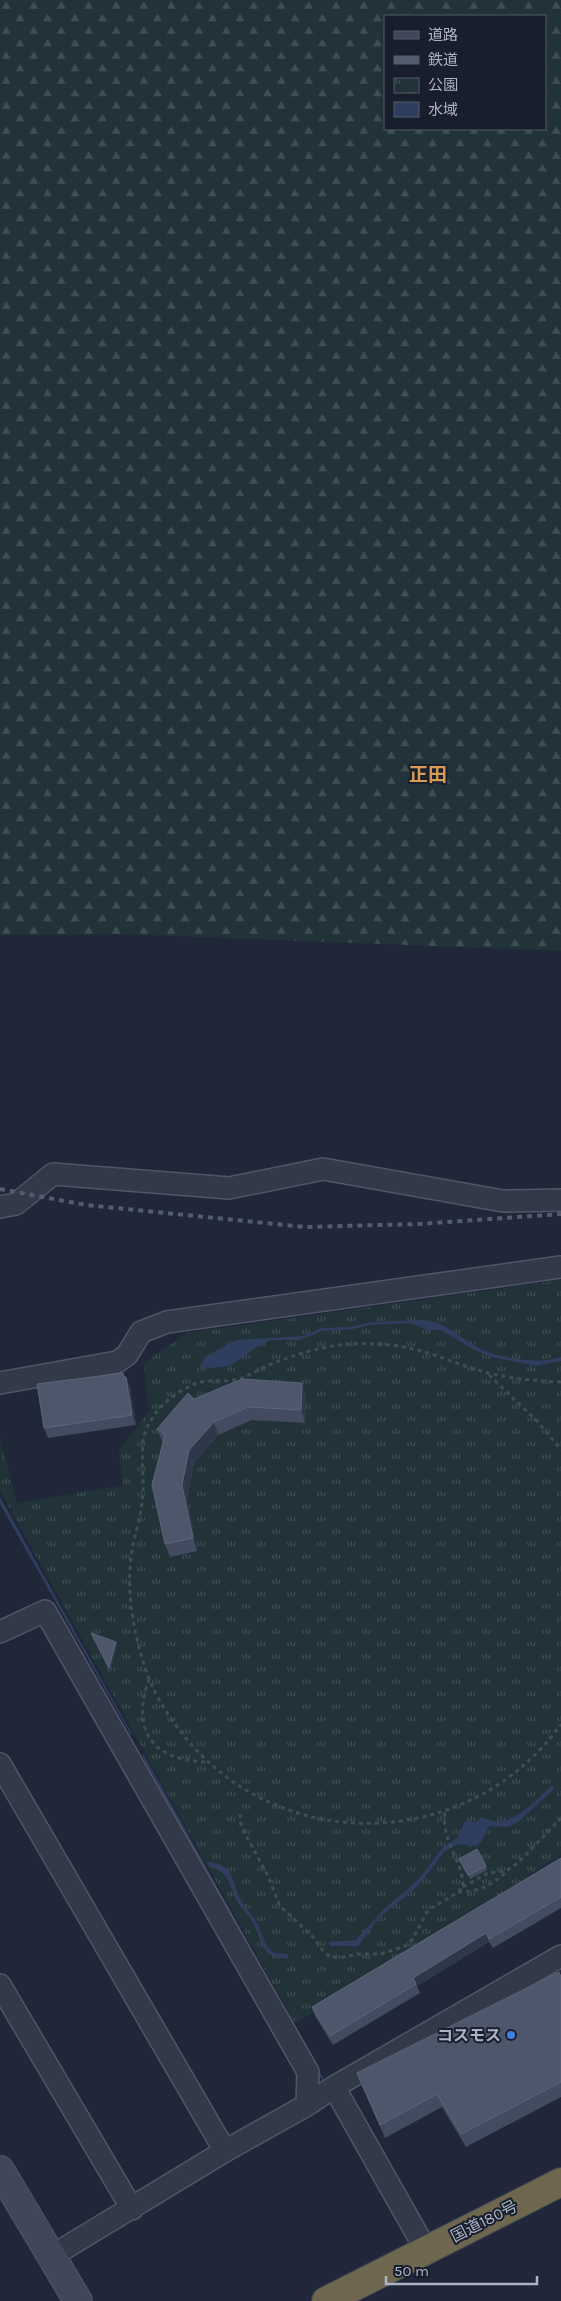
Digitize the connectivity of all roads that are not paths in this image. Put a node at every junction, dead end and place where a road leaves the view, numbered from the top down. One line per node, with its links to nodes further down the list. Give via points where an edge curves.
1 (561, 1200): 2 (street, via 503,1201 323,1169 229,1188 54,1174 16,1204)
2 (0, 1207)
3 (561, 1267): 4 (street, via 167,1322 141,1332 127,1355 117,1362)
4 (0, 1384)
5 (0, 1632): 10 (street, via 45,1611 308,2072)
6 (0, 1764): 11 (street)
7 (561, 1956): 9 (street)
8 (0, 1985): 14 (street)
9 (334, 2087): 10 (street); 15 (street)
10 (307, 2106): 11 (street)
11 (225, 2151): 14 (street)
12 (0, 2170): 16 (street)
13 (561, 2182): 15 (highway, 国道180号)
14 (132, 2209): 16 (street)
15 (426, 2250): 18 (highway, 国道180号)
16 (52, 2256): 17 (street)
17 (78, 2301)
18 (326, 2301)

